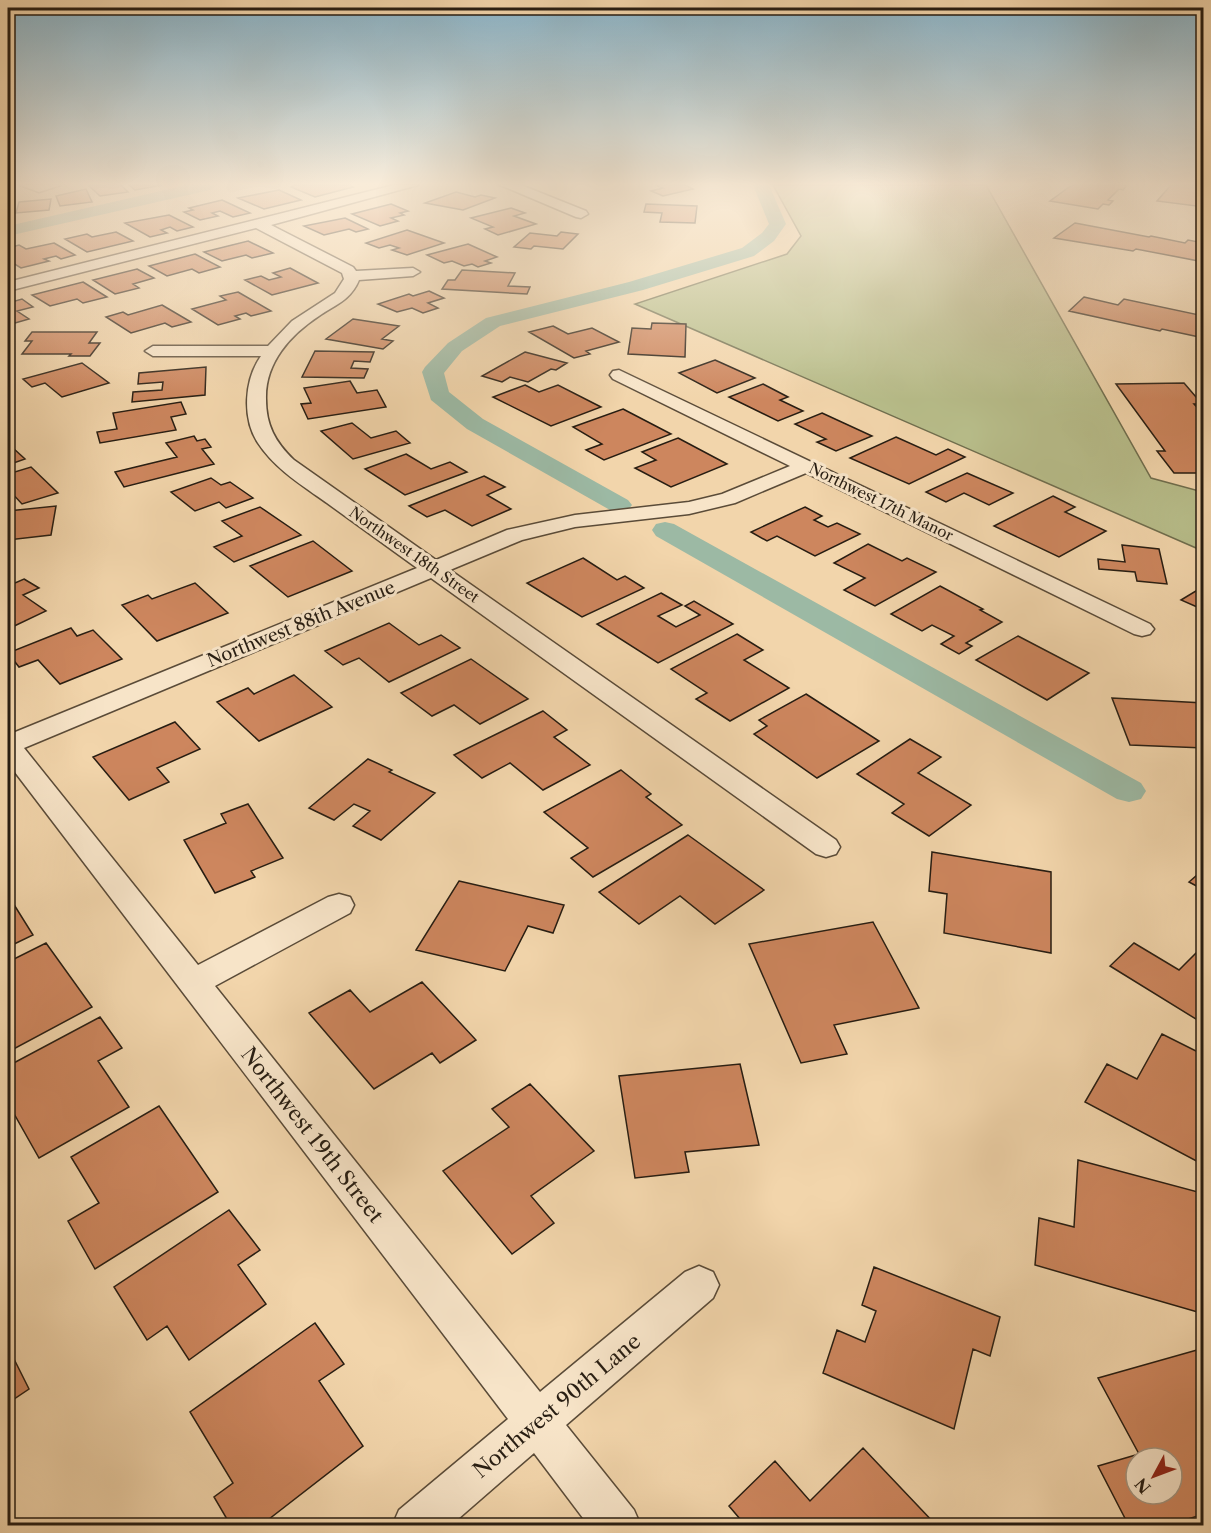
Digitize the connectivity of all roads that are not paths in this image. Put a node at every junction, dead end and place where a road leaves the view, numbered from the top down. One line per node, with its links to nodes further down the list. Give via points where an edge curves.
1 (124, 257): 5 (street)
2 (322, 257): 4 (street, via 348,270)
3 (413, 272): 4 (street)
4 (351, 276): 7 (street, Northwest 18th Street, via 350,288 341,297 291,329)
5 (8, 286)
6 (153, 351): 7 (street)
7 (271, 351): 10 (street, Northwest 18th Street, via 256,382 256,410 266,442 294,471)
8 (619, 375): 9 (street, Northwest 17th Manor)
9 (807, 466): 10 (street, Northwest 88th Avenue, via 728,499 689,508 575,521 515,535); 11 (street, Northwest 17th Manor)
10 (435, 569): 12 (street, Northwest 88th Avenue); 13 (street, Northwest 18th Street)
11 (1142, 629)
12 (8, 745): 15 (street, Northwest 19th Street)
13 (826, 847)
14 (339, 905): 15 (street)
15 (193, 983): 17 (street, Northwest 19th Street)
16 (699, 1285): 17 (street, Northwest 90th Lane)
17 (538, 1423): 18 (street, Northwest 90th Lane); 19 (street, Northwest 19th Street)
18 (415, 1526)
19 (618, 1526)

